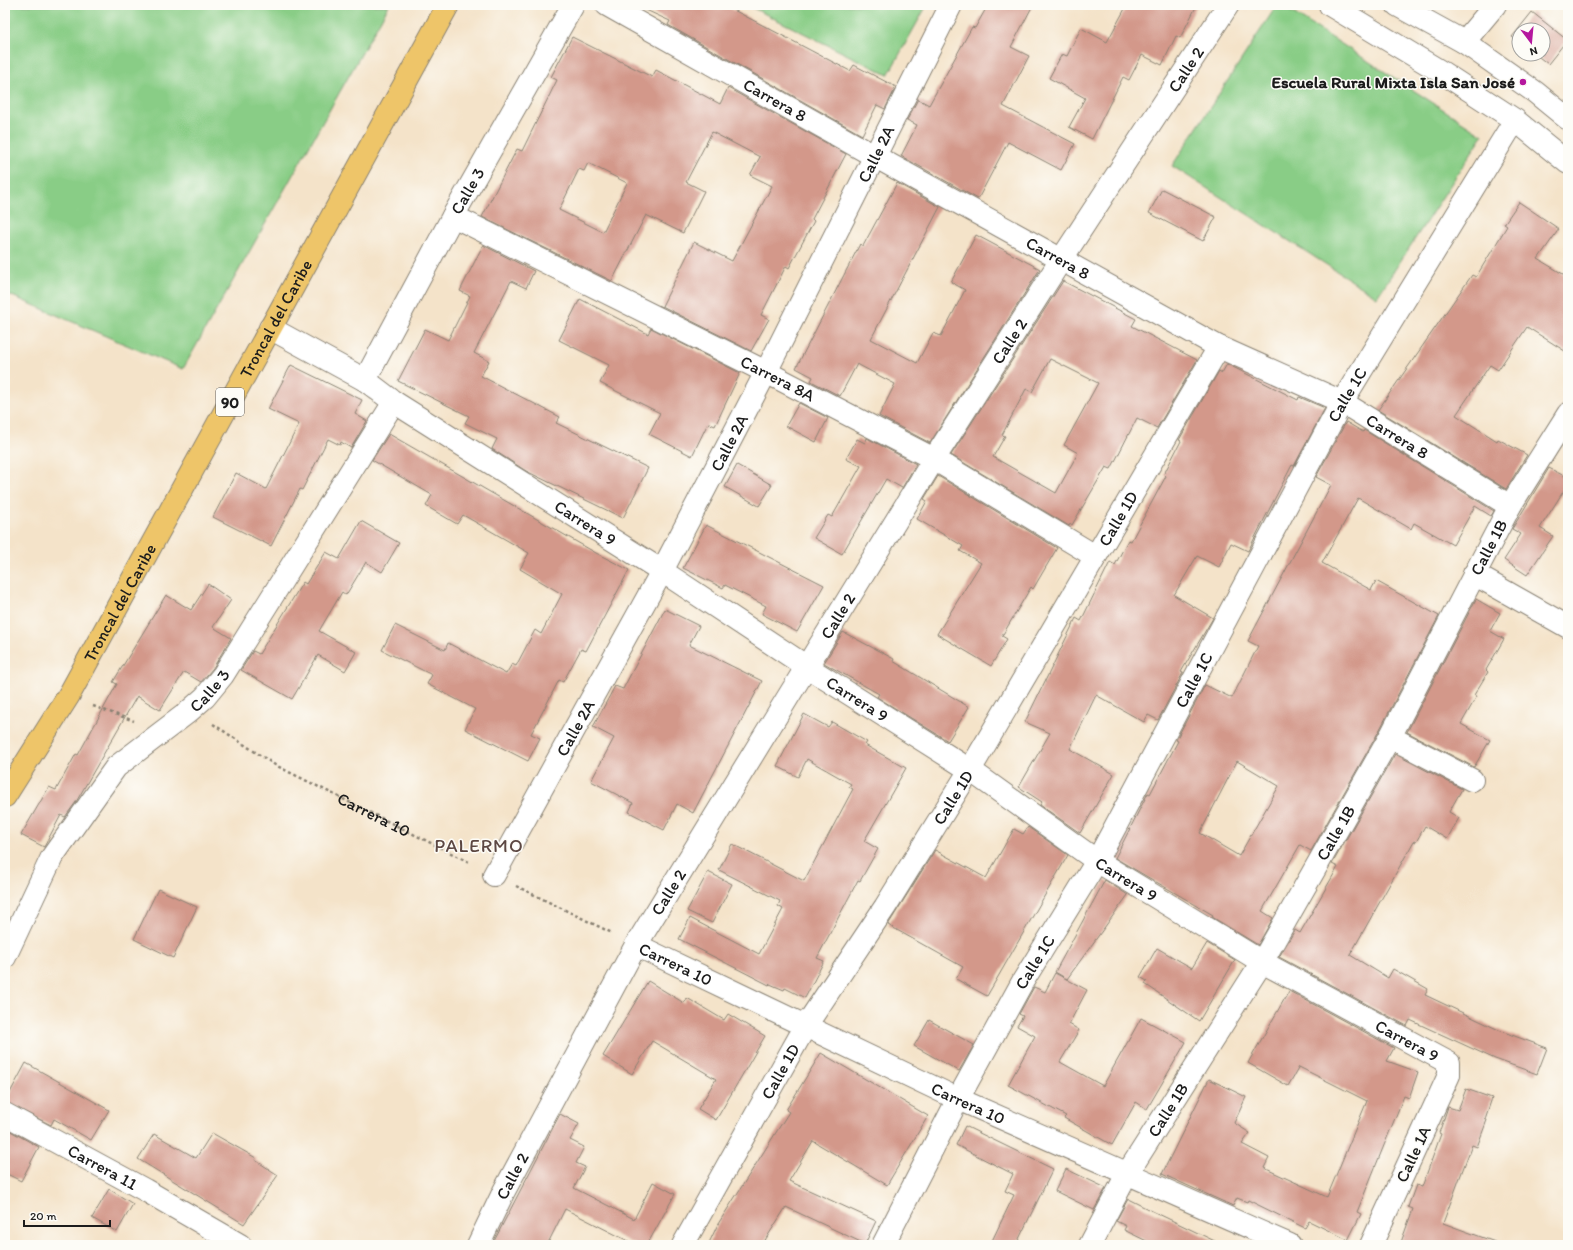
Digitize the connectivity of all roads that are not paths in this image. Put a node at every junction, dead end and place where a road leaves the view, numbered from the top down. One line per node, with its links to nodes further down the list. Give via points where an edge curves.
1 (448, 5): 16 (highway, Troncal del Caribe / 90)
2 (573, 5): 14 (street, Calle 3)
3 (607, 5): 12 (street, Carrera 8)
4 (951, 5): 12 (street, Calle 2A)
5 (1228, 5): 15 (street, Calle 2)
6 (1330, 5): 10 (street)
7 (1397, 5): 9 (street)
8 (1495, 5): 9 (street)
9 (1464, 42): 11 (street, via 1535,92)
10 (1515, 120): 13 (street); 21 (street, Calle 1C)
11 (1568, 120)
12 (876, 157): 15 (street, Carrera 8); 18 (street, Calle 2A)
13 (1568, 163)
14 (453, 216): 18 (street, Carrera 8A); 19 (street, Calle 3)
15 (1061, 260): 17 (street, Carrera 8); 23 (street, Calle 2)
16 (270, 328): 19 (street, Carrera 9); 33 (highway, Troncal del Caribe / 90, via 69,695)
17 (1219, 347): 21 (street, Carrera 8); 25 (street, Calle 1D)
18 (766, 372): 23 (street, Carrera 8A); 26 (street, Calle 2A)
19 (365, 380): 20 (street, Carrera 9)
20 (394, 402): 26 (street, Carrera 9); 37 (street, Calle 3, via 223,675 206,697 116,767 52,857)
21 (1342, 402): 24 (street, Carrera 8); 34 (street, Calle 1C)
22 (1568, 414): 24 (street, Calle 1B)
23 (934, 459): 25 (street, Carrera 8A); 29 (street, Calle 2)
24 (1510, 506): 27 (street, Calle 1B)
25 (1095, 556): 31 (street, Calle 1D)
26 (662, 571): 29 (street, Carrera 9); 35 (street, Calle 2A)
27 (1474, 574): 28 (street); 30 (street, Calle 1B)
28 (1568, 627)
29 (806, 668): 31 (street, Carrera 9); 36 (street, Calle 2)
30 (1390, 736): 32 (street); 38 (street, Calle 1B)
31 (970, 770): 34 (street, Carrera 9); 39 (street, Calle 1D, via 885,907)
32 (1472, 780)
33 (5, 796)
34 (1097, 861): 38 (street, Carrera 9); 41 (street, Calle 1C, via 1023,981)
35 (494, 874)
36 (636, 945): 39 (street, Carrera 10); 45 (street, Calle 2, via 504,1191)
37 (5, 957)
38 (1262, 962): 40 (street, Carrera 9); 43 (street, Calle 1B)
39 (805, 1026): 41 (street, Carrera 10); 46 (street, Calle 1D)
40 (1449, 1063): 50 (street, Calle 1A, via 1449,1075)
41 (958, 1099): 43 (street, Carrera 10); 47 (street, Calle 1C)
42 (5, 1114): 44 (street, Carrera 11)
43 (1127, 1174): 48 (street, Calle 1B); 49 (street, Carrera 10)
44 (240, 1245)
45 (478, 1245)
46 (683, 1245)
47 (882, 1245)
48 (1090, 1245)
49 (1290, 1245)
50 (1371, 1245)

